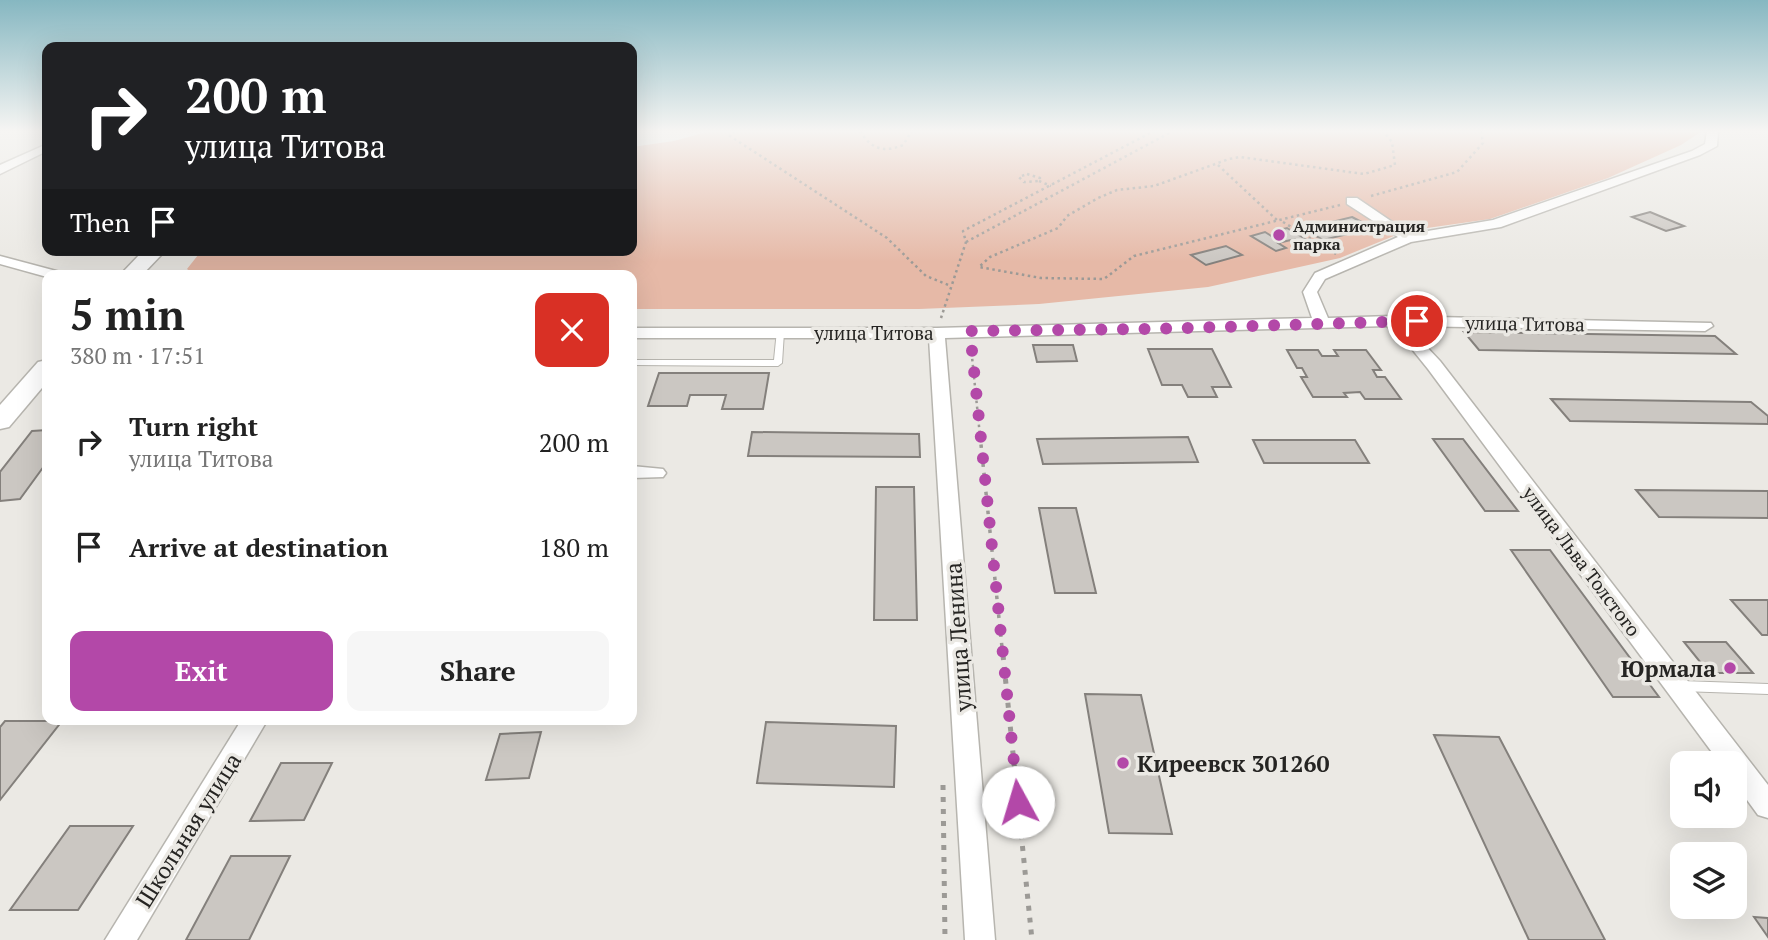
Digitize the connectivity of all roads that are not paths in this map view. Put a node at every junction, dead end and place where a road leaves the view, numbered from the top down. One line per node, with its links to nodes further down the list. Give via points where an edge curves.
1 (1635, 175): 3 (street, via 1496,224)
2 (1352, 201): 3 (street)
3 (1408, 237): 9 (street, via 1320,276 1310,292)
4 (150, 256): 6 (main road)
5 (0, 260): 7 (street)
6 (135, 270)
7 (42, 271)
8 (1391, 321): 9 (street, улица Титова); 10 (street, улица Титова); 19 (street, улица Льва Толстого, via 1434,365)
9 (1322, 323): 12 (street, улица Титова)
10 (1705, 326)
11 (780, 332): 12 (street, улица Титова); 13 (street, улица Титова); 14 (lane, via 778,363)
12 (937, 333): 24 (street, улица Ленина)
13 (637, 334)
14 (637, 363)
15 (42, 373): 16 (main road)
16 (0, 421)
17 (637, 472): 18 (street)
18 (656, 472)
19 (1678, 686): 20 (lane); 22 (street, улица Льва Толстого)
20 (1768, 689)
21 (252, 725): 23 (street, Школьная улица)
22 (1768, 806)
23 (120, 940)
24 (980, 940)

